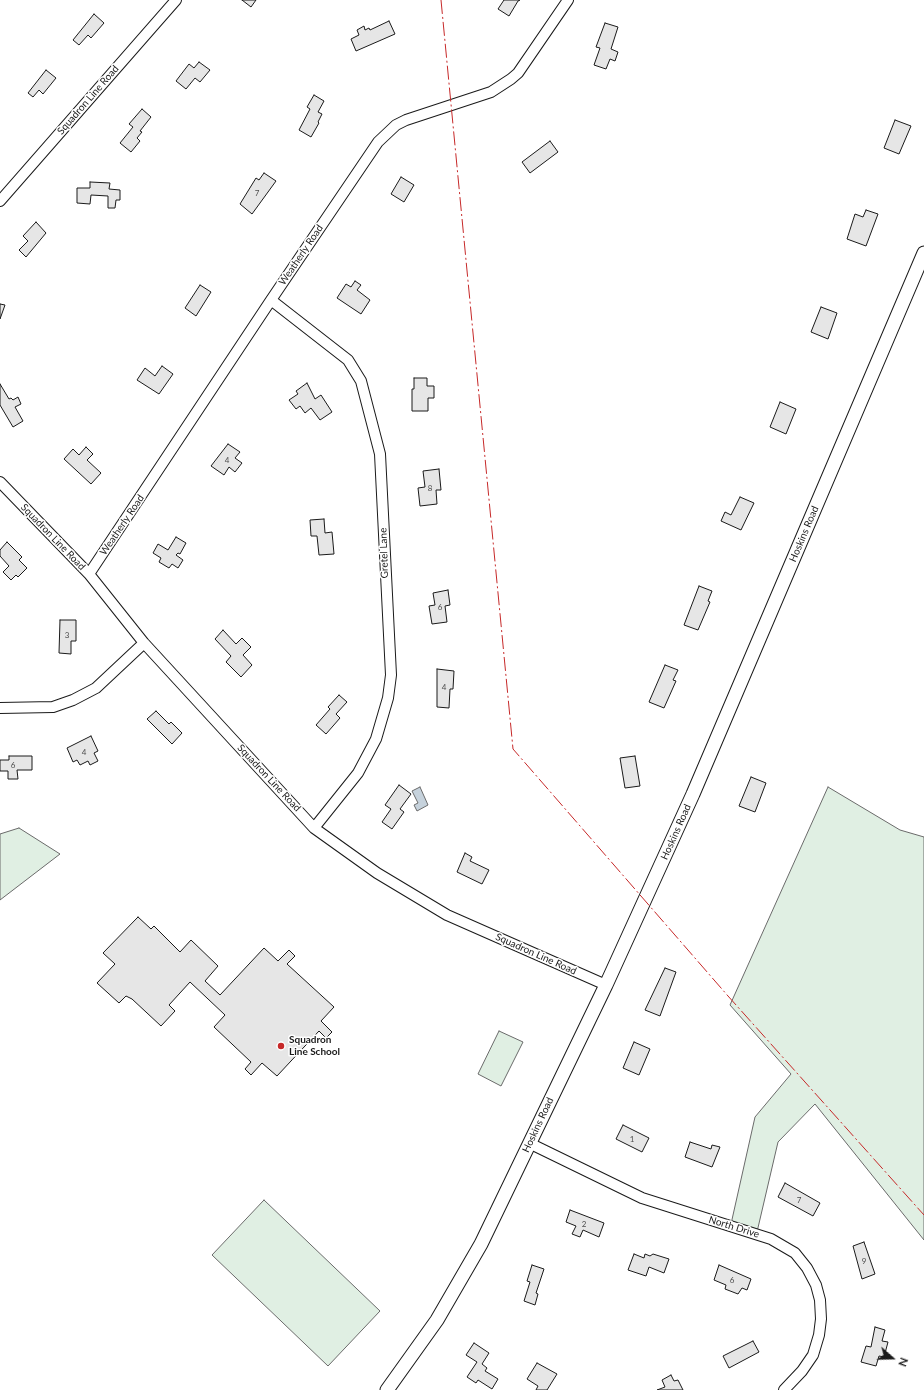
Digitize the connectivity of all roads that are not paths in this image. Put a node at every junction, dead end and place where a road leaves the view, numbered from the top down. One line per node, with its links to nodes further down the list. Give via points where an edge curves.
1 (176, 0): 3 (street, Squadron Line Road)
2 (568, 0): 5 (street, Weatherly Road, via 518,73 511,79 491,92 406,120 386,133)
3 (0, 200)
4 (924, 253): 11 (street, Hoskins Road, via 693,794)
5 (271, 300): 7 (street, Weatherly Road); 10 (street, Gretel Lane, via 348,360 361,381 380,454 391,675 388,698 376,738 358,773)
6 (0, 482): 7 (street, Squadron Line Road)
7 (89, 574): 8 (street, Squadron Line Road)
8 (144, 643): 9 (street, via 96,688 73,700 53,707); 10 (street, Squadron Line Road)
9 (0, 708)
10 (314, 828): 11 (street, Squadron Line Road, via 377,873 447,915)
11 (606, 985): 12 (street, Hoskins Road)
12 (529, 1143): 13 (street, Hoskins Road, via 481,1244 457,1286 437,1320); 14 (street, North Drive, via 642,1198 771,1239 795,1253 816,1285 822,1319 813,1354 802,1371)
13 (387, 1390)
14 (784, 1390)

